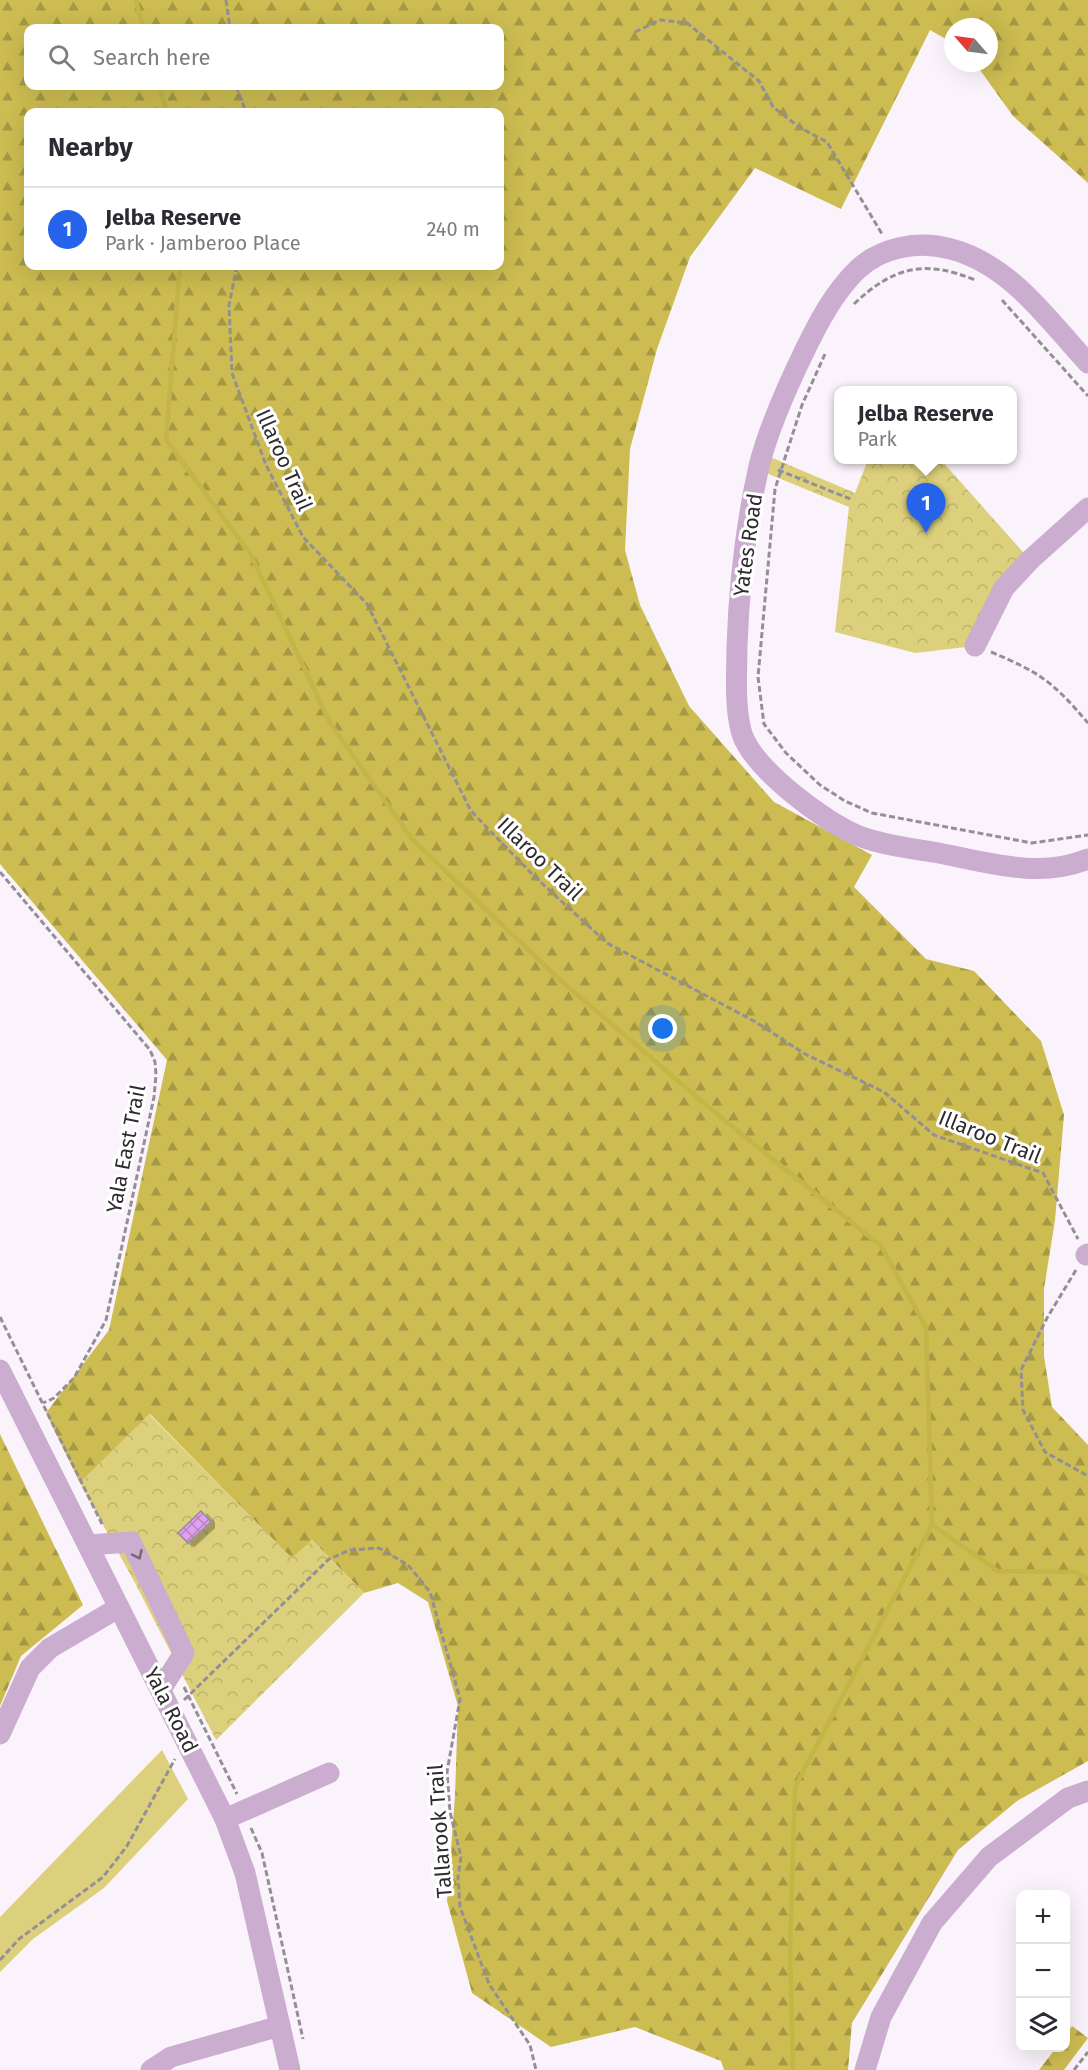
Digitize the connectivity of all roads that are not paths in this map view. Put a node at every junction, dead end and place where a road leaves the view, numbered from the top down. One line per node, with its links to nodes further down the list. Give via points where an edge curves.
1 (1088, 363): 4 (street, Yates Road, via 1011,279 987,262 949,248 924,245 891,249 859,268 835,296 784,393 738,619 736,694 743,736 768,771 802,804 859,836 1031,870)
2 (1088, 508): 3 (street, via 1029,560 1004,588)
3 (975, 646)
4 (1088, 859)
5 (0, 1370): 6 (street, Yala Road)
6 (88, 1545): 7 (street, Yala Road); 8 (street, one-way to 8, via 131,1542 184,1653)
7 (118, 1608): 8 (street, Yala Road); 9 (street, via 50,1647 30,1668)
8 (160, 1689): 12 (street, Yala Road)
9 (0, 1734)
10 (329, 1773): 12 (street)
11 (1088, 1791): 16 (street, via 1068,1798 989,1857 932,1923 881,2017)
12 (225, 1819): 13 (street, Yala Road, via 245,1873)
13 (280, 2026): 14 (street, via 171,2057); 15 (street, Yala Road)
14 (151, 2070)
15 (290, 2070)
16 (865, 2070)

